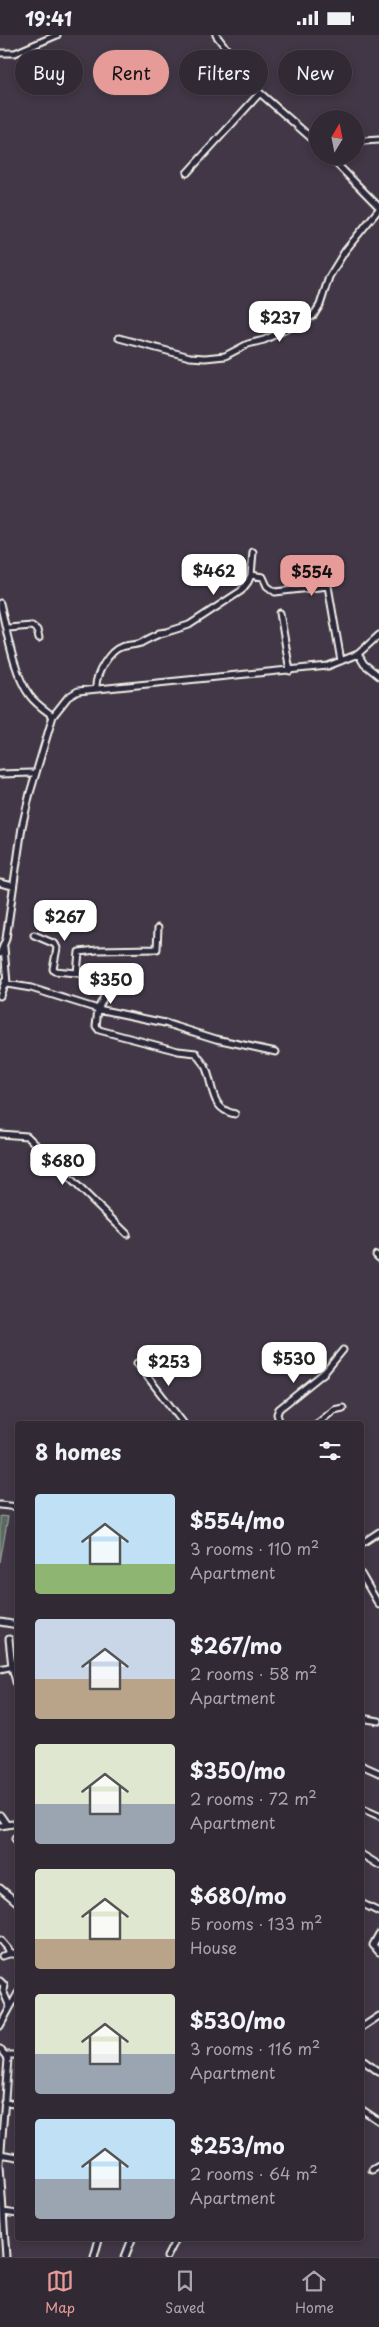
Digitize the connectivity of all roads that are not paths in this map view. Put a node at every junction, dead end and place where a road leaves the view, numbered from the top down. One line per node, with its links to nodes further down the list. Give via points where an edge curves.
1 (57, 35): 4 (street, via 15,53)
2 (216, 35): 3 (street)
3 (227, 50)
4 (0, 53)
5 (258, 95): 11 (street)
6 (262, 95): 7 (street)
7 (309, 136)
8 (379, 139): 9 (street)
9 (364, 141)
10 (338, 165): 12 (street)
11 (187, 173)
12 (379, 208): 13 (street, via 329,277 313,316 225,356 190,357)
13 (118, 338)
14 (253, 552): 15 (street)
15 (251, 575): 22 (street, via 263,577 275,592 328,586); 25 (street, via 241,591 189,625 119,647 96,678)
16 (0, 603): 26 (street, via 25,689)
17 (280, 613): 23 (street)
18 (8, 628): 20 (street, via 32,626)
19 (379, 635): 21 (street)
20 (39, 638)
21 (358, 654): 22 (street); 24 (street, via 364,664)
22 (341, 661): 23 (street)
23 (290, 671): 26 (street, via 78,691 68,697)
24 (379, 676)
25 (96, 686)
26 (53, 716): 30 (street, via 26,806)
27 (32, 773): 28 (street)
28 (0, 774)
29 (0, 883): 30 (street)
30 (13, 886): 33 (street)
31 (158, 928): 35 (street, via 157,949 79,952)
32 (34, 935): 35 (street, via 55,943 54,971)
33 (4, 944): 34 (street); 36 (street)
34 (0, 954)
35 (77, 973): 38 (street, via 105,983)
36 (5, 981): 37 (street); 38 (street, via 10,986)
37 (0, 996)
38 (98, 1009): 39 (street); 40 (street, via 96,1026 99,1030 196,1053 205,1067 216,1100 226,1112)
39 (276, 1052)
40 (235, 1114)
41 (0, 1134): 42 (street, via 27,1136)
42 (128, 1234)
43 (343, 1350): 47 (street, via 325,1372 279,1409)
44 (137, 1363): 46 (street)
45 (343, 1408): 48 (street, via 334,1410)
46 (182, 1421)
47 (279, 1421)
48 (321, 1421)
49 (0, 1505): 50 (street)
50 (15, 1507)
51 (379, 1532): 52 (street)
52 (364, 1542)
53 (364, 1579): 54 (street)
54 (379, 1605)
55 (0, 1623): 56 (street)
56 (15, 1625)
57 (9, 1639): 58 (street)
58 (14, 1666): 59 (street)
59 (0, 1669)
60 (364, 1718): 61 (street)
61 (379, 1721)
62 (364, 1766): 63 (street)
63 (379, 1773)
64 (364, 1809): 66 (street)
65 (0, 1815): 68 (street)
66 (379, 1816)
67 (15, 1824): 68 (street)
68 (7, 1825): 69 (street)
69 (0, 1826)
70 (364, 1856): 71 (street)
71 (379, 1865)
72 (0, 1888): 73 (street)
73 (15, 1900)
74 (364, 1904): 75 (street)
75 (379, 1912)
76 (379, 1934): 79 (street, via 373,1945)
77 (0, 1940): 80 (street)
78 (0, 1944): 80 (street)
79 (379, 1952)
80 (13, 1955): 81 (street)
81 (2, 1956)
82 (0, 1981): 84 (street)
83 (15, 1998): 84 (street)
84 (10, 2007): 86 (street)
85 (378, 2019): 87 (street)
86 (0, 2026)
87 (364, 2026)
88 (0, 2049): 89 (street)
89 (6, 2055): 90 (street); 93 (street)
90 (15, 2055)
91 (364, 2061): 92 (street)
92 (379, 2072)
93 (4, 2102): 94 (street); 97 (street)
94 (15, 2104)
95 (364, 2111): 96 (street)
96 (379, 2121)
97 (0, 2154): 98 (street); 99 (street)
98 (15, 2156)
99 (0, 2164): 102 (street)
100 (379, 2166): 101 (street)
101 (372, 2170)
102 (3, 2212): 103 (street); 107 (street)
103 (15, 2214)
104 (98, 2241): 108 (street)
105 (131, 2241): 109 (street)
106 (175, 2241): 110 (street)
107 (6, 2257)
108 (94, 2257)
109 (125, 2257)
110 (167, 2257)

